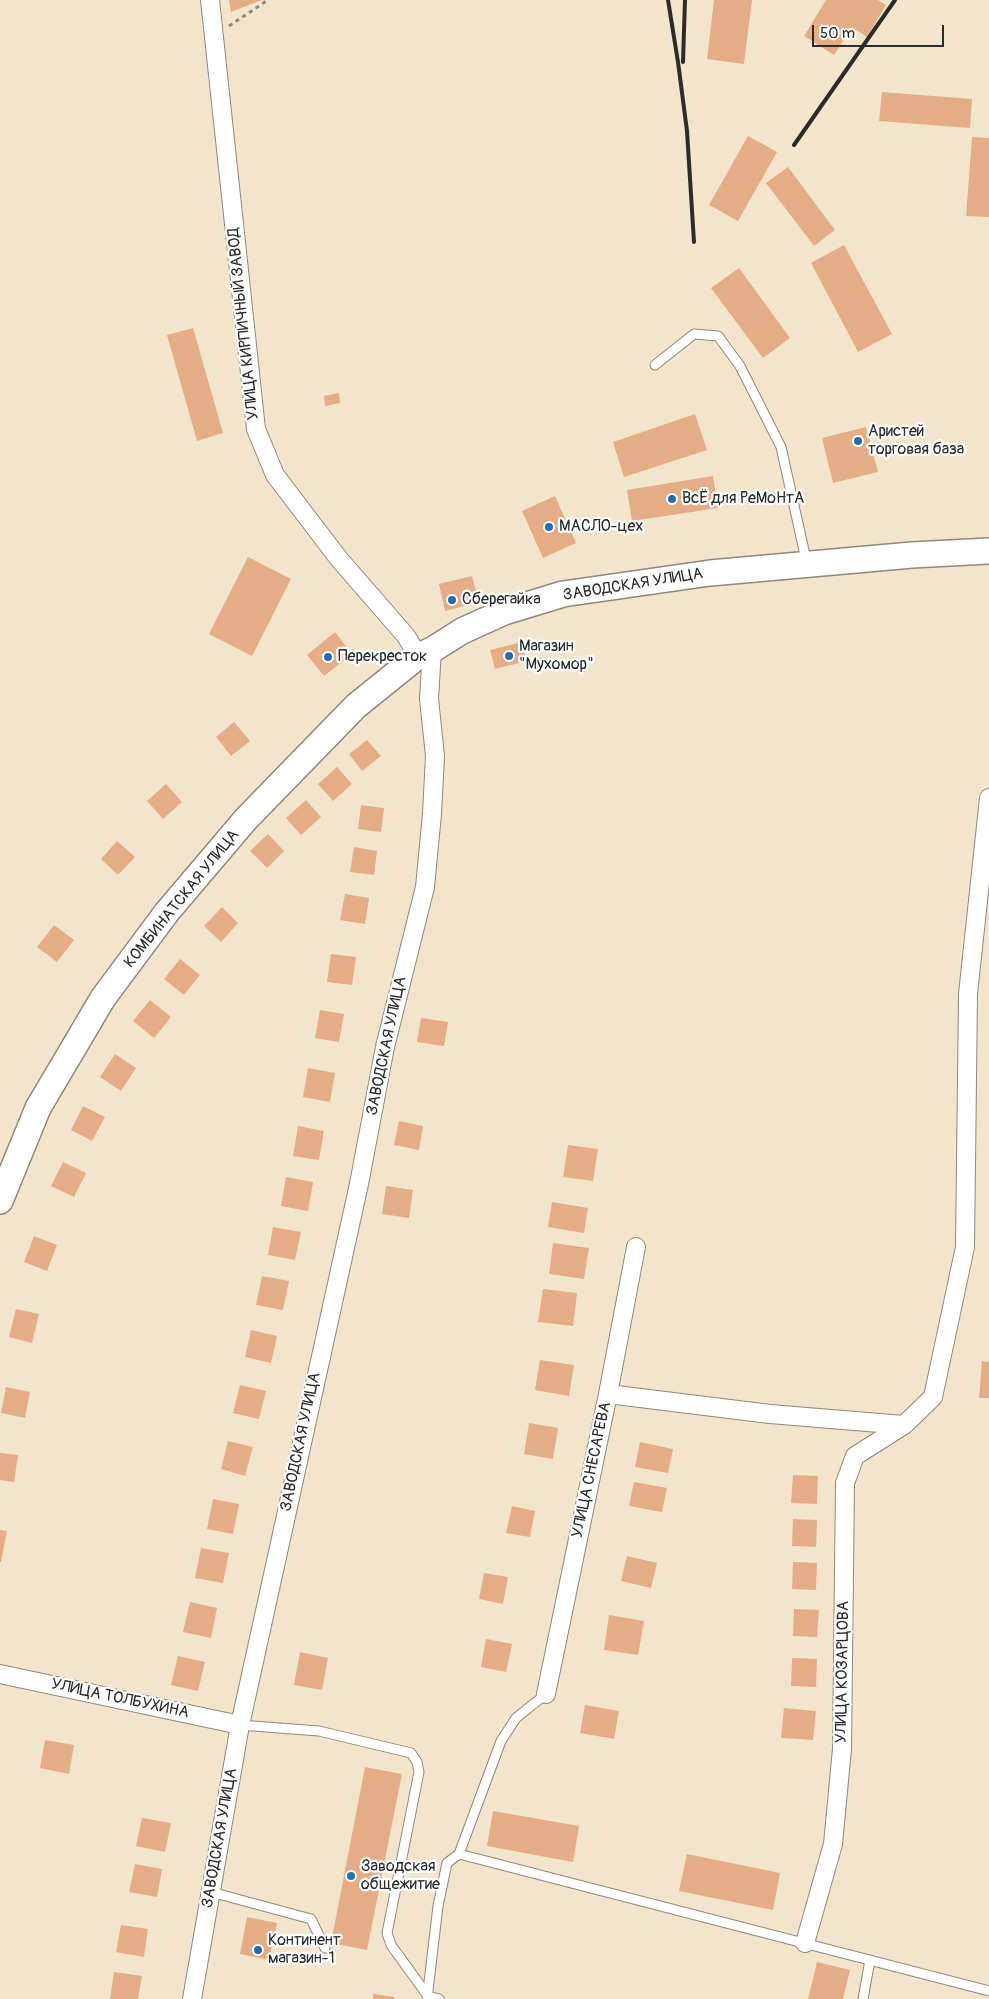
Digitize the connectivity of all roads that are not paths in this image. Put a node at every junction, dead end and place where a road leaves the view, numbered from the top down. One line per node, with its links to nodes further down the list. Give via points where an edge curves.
1 (210, 0): 5 (street, УЛИЦА КИРПИЧНЫЙ ЗАВОД, via 256,429 275,474 339,559 406,636)
2 (655, 365): 4 (lane, via 694,334 718,336 740,366 782,447)
3 (989, 551): 4 (main road, ЗАВОДСКАЯ УЛИЦА)
4 (807, 564): 5 (main road, ЗАВОДСКАЯ УЛИЦА, via 710,572 563,594 504,612)
5 (425, 653): 7 (main road, КОМБИНАТСКАЯ УЛИЦА, via 356,706 246,819 167,912 104,998 38,1108); 13 (street, ЗАВОДСКАЯ УЛИЦА, via 435,756 425,887 385,1047 359,1184)
6 (988, 809): 10 (street, УЛИЦА КОЗАРЦОВА, via 968,994 964,1247 933,1397)
7 (0, 1200)
8 (636, 1247): 9 (street, УЛИЦА СНЕСАРЕВА)
9 (608, 1394): 10 (street, via 770,1414); 12 (street, УЛИЦА СНЕСАРЕВА)
10 (904, 1425): 16 (street, УЛИЦА КОЗАРЦОВА, via 855,1456 845,1483 842,1749 833,1844)
11 (0, 1674): 13 (street, УЛИЦА ТОЛБУХИНА)
12 (546, 1694): 14 (lane, via 516,1718 501,1741)
13 (240, 1725): 15 (street, ЗАВОДСКАЯ УЛИЦА); 20 (lane, via 319,1731 411,1753 419,1772 387,1933 391,1945)
14 (459, 1854): 16 (lane); 20 (lane, via 447,1863 438,1906)
15 (211, 1892): 17 (lane, via 311,1919); 21 (street, ЗАВОДСКАЯ УЛИЦА)
16 (805, 1944): 18 (lane)
17 (324, 1948)
18 (870, 1960): 19 (lane); 23 (lane)
19 (989, 1991)
20 (427, 1998): 22 (lane)
21 (192, 1999)
22 (439, 1999)
23 (863, 1999)

